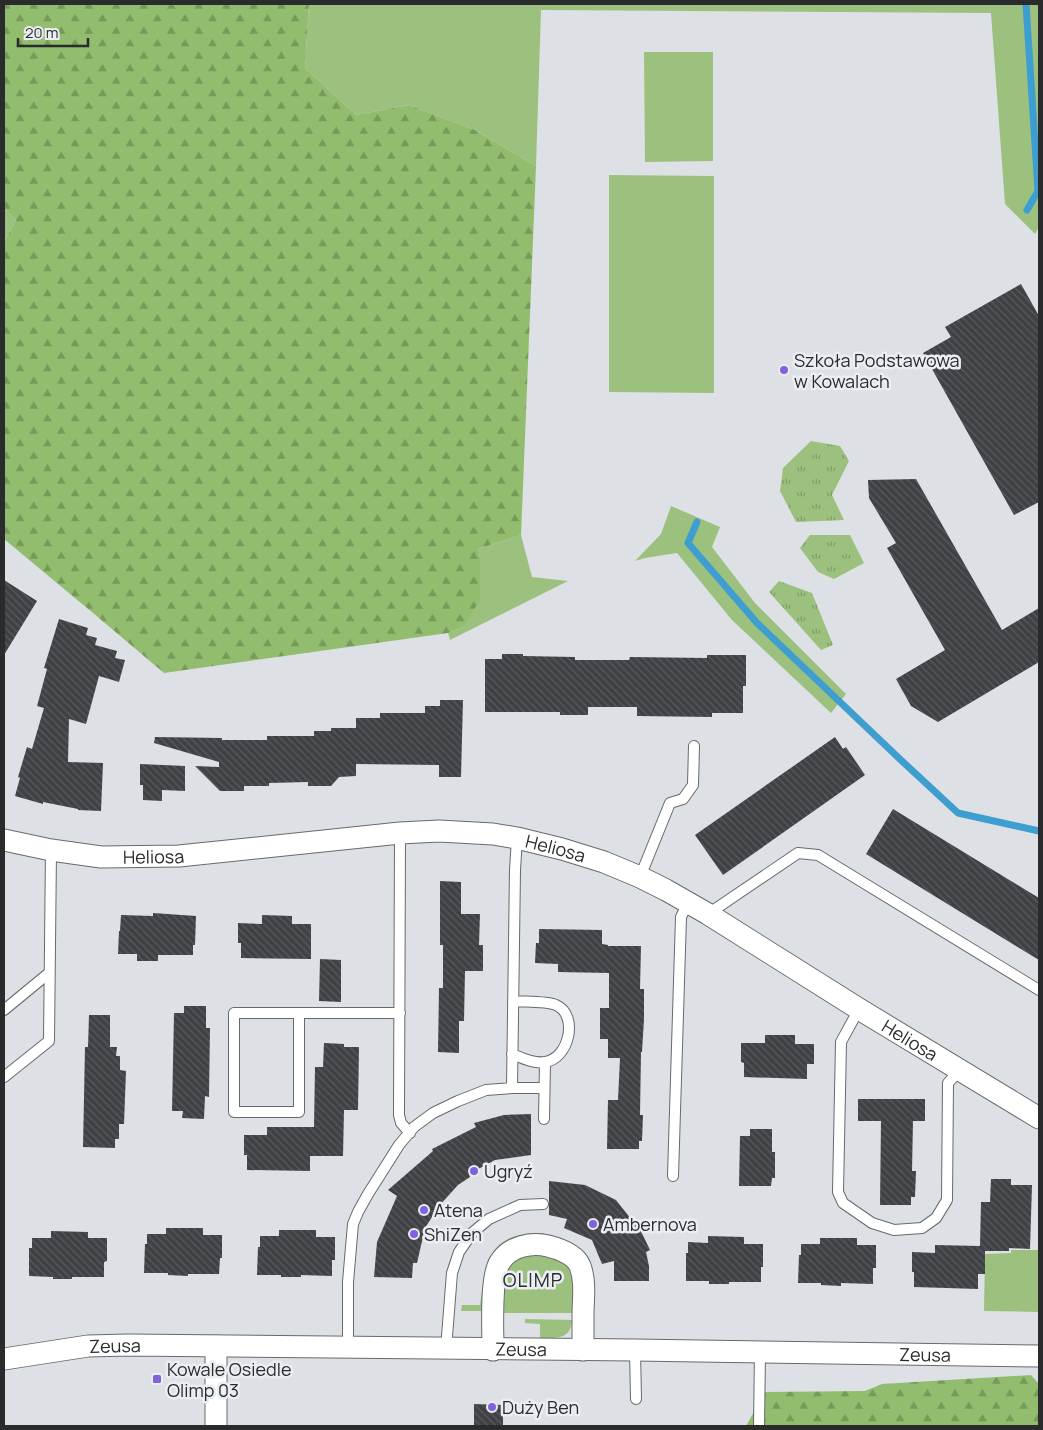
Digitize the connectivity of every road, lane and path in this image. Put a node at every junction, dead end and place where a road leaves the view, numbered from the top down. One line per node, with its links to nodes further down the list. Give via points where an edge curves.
1 (694, 746): 6 (lane, via 693,785 683,799 670,803)
2 (400, 832): 3 (street, Heliosa, via 439,831); 5 (street, Heliosa, via 179,856 101,857); 15 (lane)
3 (517, 838): 6 (street, Heliosa, via 604,862); 11 (lane)
4 (4, 840): 5 (street, Heliosa)
5 (51, 850): 9 (lane)
6 (640, 877): 7 (street, Heliosa)
7 (688, 903): 8 (street, Heliosa); 25 (lane, via 681,917)
8 (708, 914): 10 (lane, via 798,853 818,855); 12 (street, Heliosa)
9 (50, 973): 13 (lane); 19 (lane, via 49,1041)
10 (1039, 990)
11 (513, 1001): 16 (lane); 17 (lane, via 556,1005 565,1012 569,1036 565,1048 556,1059)
12 (859, 1008): 18 (street, Heliosa); 18 (lane, via 841,1042 838,1192 843,1203 872,1223 894,1230 922,1228 936,1218 947,1200 948,1083)
13 (4, 1010)
14 (299, 1013): 14 (lane, via 234,1013 234,1112 299,1112); 15 (lane)
15 (400, 1013): 24 (lane, via 399,1115)
16 (512, 1054): 17 (lane); 20 (lane)
17 (545, 1063): 21 (lane)
18 (960, 1070): 22 (street, Heliosa)
19 (4, 1078)
20 (512, 1088): 21 (lane); 24 (lane, via 486,1090 458,1101 433,1113)
21 (544, 1088): 23 (lane)
22 (1039, 1118)
23 (544, 1119)
24 (410, 1133): 28 (lane, via 375,1182 353,1224 348,1282)
25 (674, 1176)
26 (543, 1204): 29 (lane, via 520,1205 489,1218 472,1233 459,1252 452,1273)
27 (216, 1346): 28 (street, Zeusa); 35 (street, Zeusa, via 88,1346); 37 (street)
28 (348, 1347): 29 (street, Zeusa)
29 (446, 1349): 30 (street, Zeusa)
30 (493, 1350): 31 (street, Zeusa); 31 (street, via 493,1292 500,1262 512,1250 527,1245 554,1248 572,1255 579,1264 584,1279)
31 (583, 1350): 32 (street, Zeusa)
32 (635, 1350): 33 (street, Zeusa); 36 (lane)
33 (760, 1352): 34 (street, Zeusa); 38 (lane)
34 (1039, 1356)
35 (4, 1359)
36 (636, 1399)
37 (216, 1426)
38 (759, 1426)

